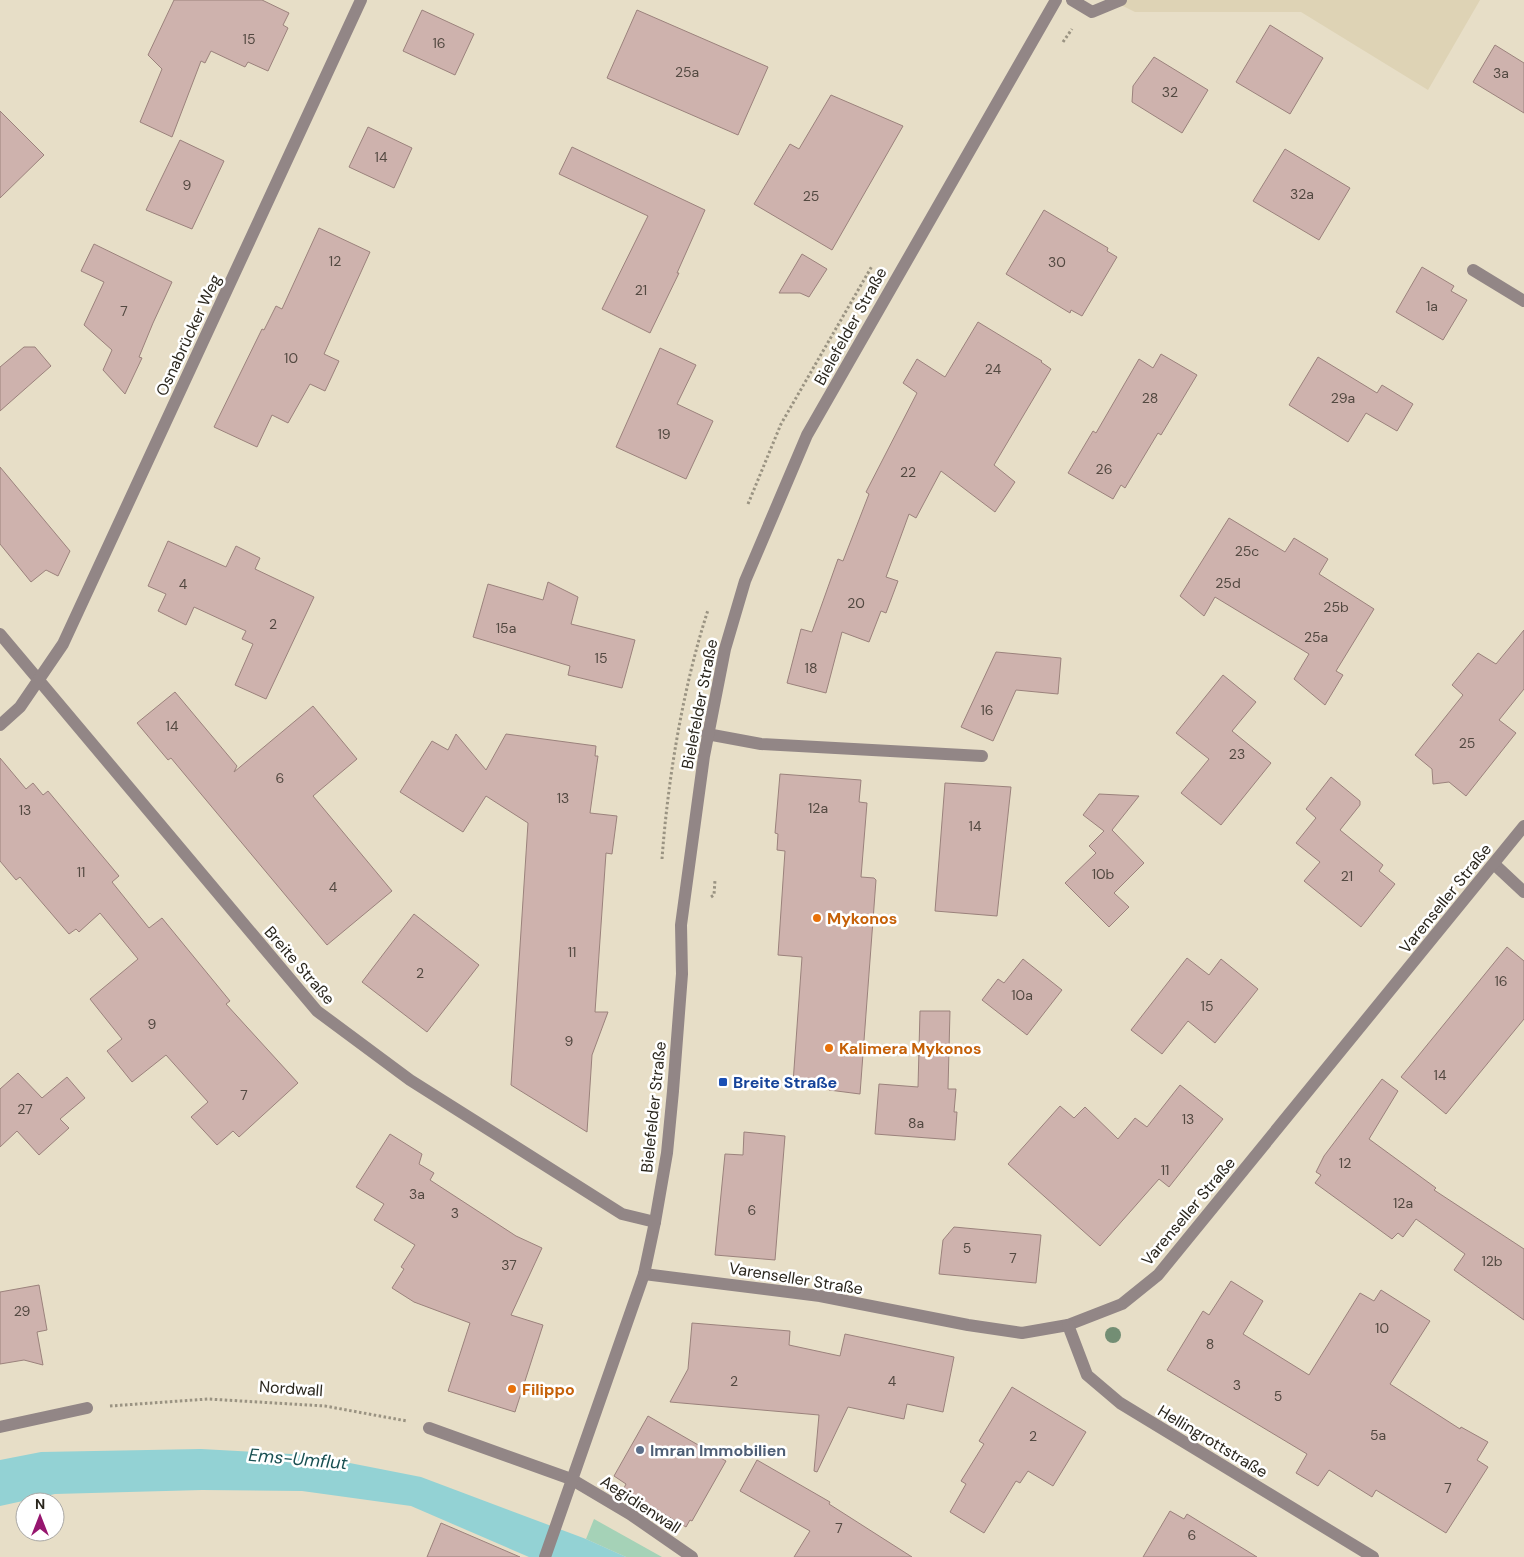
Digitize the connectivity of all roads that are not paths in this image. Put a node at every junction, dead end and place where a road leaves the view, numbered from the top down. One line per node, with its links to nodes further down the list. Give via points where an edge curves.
1 (361, 0): 8 (street, Osnabrücker Weg, via 63,644)
2 (1056, 0): 10 (street, Bielefelder Straße, via 807,435 745,581 725,649)
3 (1072, 0): 4 (street, via 1092,12)
4 (1121, 0)
5 (1473, 270): 6 (street)
6 (1524, 301)
7 (0, 634): 8 (street, Breite Straße)
8 (38, 681): 9 (street, Osnabrücker Weg, via 20,707); 15 (street, Breite Straße, via 317,1011 410,1080 622,1214)
9 (0, 725)
10 (707, 734): 11 (street, via 761,744); 15 (street, Bielefelder Straße, via 681,924 682,974 673,1091)
11 (982, 756)
12 (1524, 826): 13 (street, Varenseller Straße)
13 (1494, 864): 14 (street); 17 (street, Varenseller Straße, via 1158,1275 1122,1304)
14 (1524, 892)
15 (655, 1222): 16 (street, Bielefelder Straße)
16 (644, 1274): 17 (street, Varenseller Straße, via 820,1296 968,1325 1022,1332); 21 (street, Bielefelder Straße)
17 (1068, 1326): 24 (street, Hellingrottstraße, via 1087,1375 1120,1403)
18 (87, 1408): 19 (street)
19 (0, 1427)
20 (429, 1428): 21 (street)
21 (571, 1479): 22 (street, Bielefelder Straße); 23 (street, Aegidienwall, via 630,1514)
22 (545, 1557)
23 (692, 1557)
24 (1372, 1557)

